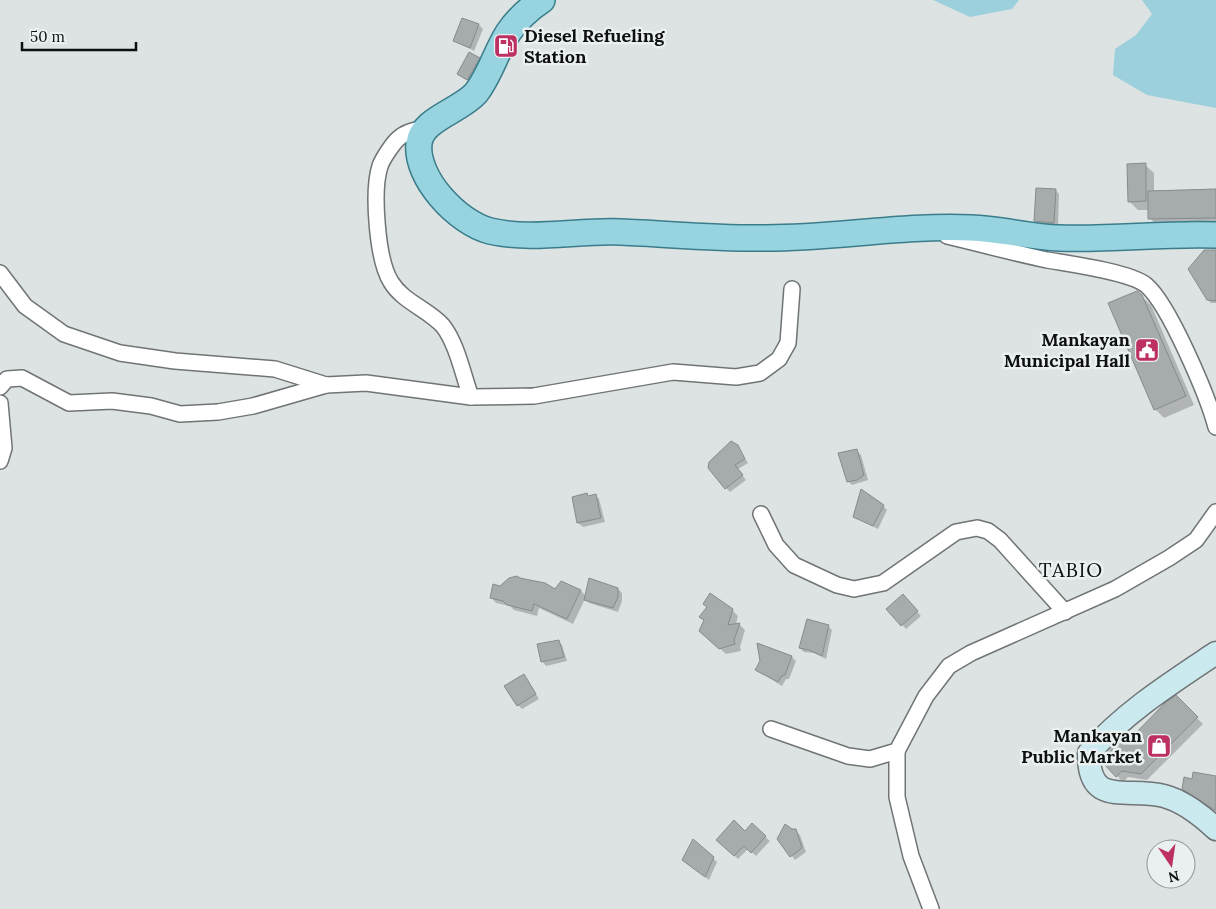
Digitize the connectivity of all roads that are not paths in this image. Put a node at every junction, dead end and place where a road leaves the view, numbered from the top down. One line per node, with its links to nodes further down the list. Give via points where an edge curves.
1 (542, 0): 2 (main road, via 509,32 476,92 456,110)
2 (427, 127): 3 (main road, via 422,134 419,152 426,176 457,214 489,230 510,234 619,232 768,238); 9 (street, via 404,134 380,166 377,199 381,256 391,282 443,326 455,349)
3 (917, 229): 4 (main road, via 971,228 1056,238); 11 (street, via 1084,266 1145,284 1160,299 1203,388)
4 (1216, 235)
5 (0, 273): 7 (street, via 25,306 64,334 120,353 274,369)
6 (792, 289): 9 (street, via 788,343 778,359 760,373 736,376 673,372 534,396)
7 (326, 385): 8 (street, via 253,406 180,414 112,401 70,403 22,378 7,379); 9 (street, via 366,383)
8 (0, 387)
9 (471, 396)
10 (0, 403): 12 (street, via 4,448)
11 (1216, 427)
12 (0, 461)
13 (1216, 512): 15 (street, via 1196,540 1169,558 1116,589)
14 (761, 514): 15 (street, via 776,545 794,565 837,585 854,589 884,583 956,532 967,528 982,530 1000,540)
15 (1065, 612): 18 (street, via 971,652 949,666 926,696)
16 (1216, 653): 19 (street, via 1154,693 1089,753 1089,770 1101,789 1114,793 1150,792 1167,796)
17 (771, 729): 18 (street, via 848,756 870,759)
18 (897, 752): 20 (street, via 897,797 911,856)
19 (1216, 829)
20 (931, 909)

